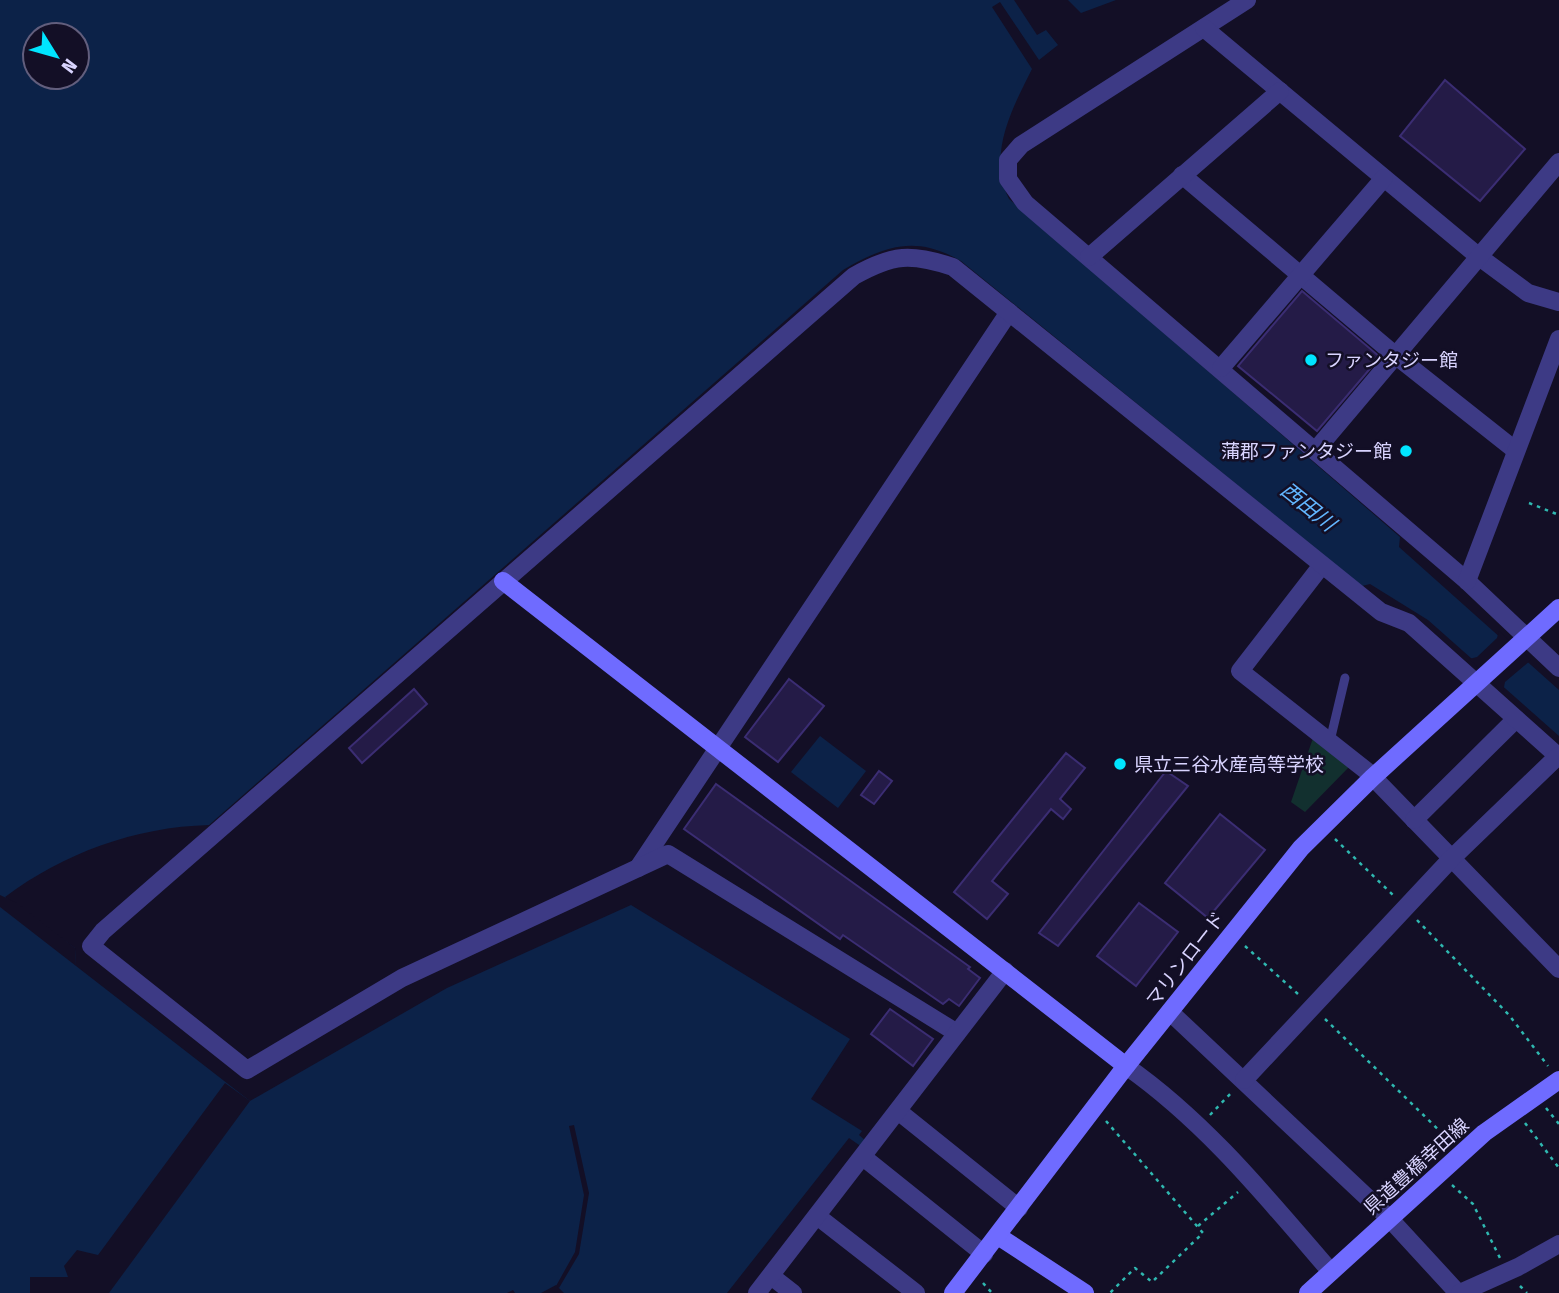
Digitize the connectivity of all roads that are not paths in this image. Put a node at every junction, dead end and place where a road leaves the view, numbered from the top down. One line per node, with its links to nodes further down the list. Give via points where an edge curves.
1 (1247, 0): 2 (street)
2 (1204, 28): 3 (street); 9 (street, via 1031,138 1008,160 1008,179 1014,191)
3 (1280, 91): 5 (street); 6 (street)
4 (1559, 162): 7 (street)
5 (1182, 175): 9 (street); 10 (street)
6 (1384, 178): 8 (street); 10 (street)
7 (1553, 182): 8 (street)
8 (1478, 256): 11 (street, via 1528,293); 14 (street)
9 (1089, 257): 15 (street)
10 (1300, 275): 14 (street); 15 (street)
11 (1559, 302)
12 (1009, 313): 18 (street); 19 (street, via 953,267 903,256 872,266 854,276); 28 (street)
13 (1559, 339): 16 (street)
14 (1395, 355): 16 (street); 17 (street)
15 (1221, 369): 17 (street)
16 (1515, 450): 20 (street)
17 (1315, 451): 20 (street)
18 (1322, 565): 25 (street, via 1381,612 1409,623); 27 (street, via 1240,671)
19 (503, 581): 28 (street); 33 (street, via 91,946 247,1070 402,978)
20 (1467, 581): 22 (street)
21 (1559, 608): 22 (street)
22 (1523, 639): 23 (street); 25 (street, マリンロード)
23 (1559, 668)
24 (1345, 678): 27 (lane)
25 (1479, 680): 26 (street); 30 (street, マリンロード)
26 (1516, 719): 29 (street); 31 (street)
27 (1330, 741): 30 (street)
28 (717, 749): 33 (street); 35 (street)
29 (1559, 757): 32 (street)
30 (1372, 778): 31 (street); 36 (street, マリンロード, via 1301,848)
31 (1414, 820): 32 (street)
32 (1451, 859): 34 (street); 40 (street)
33 (636, 871): 37 (street, via 668,854)
34 (1559, 969)
35 (1005, 971): 37 (street); 38 (street)
36 (1170, 1012): 38 (street, マリンロード); 40 (street)
37 (957, 1033): 41 (street)
38 (1126, 1066): 43 (street, マリンロード); 50 (street, via 1199,1126 1251,1181)
39 (1555, 1074): 45 (street, 県道豊橋幸田線)
40 (1244, 1080): 45 (street)
41 (898, 1111): 42 (street); 43 (street)
42 (863, 1157): 44 (street); 48 (street)
43 (1019, 1208): 46 (street, マリンロード)
44 (817, 1216): 49 (street); 53 (street)
45 (1389, 1218): 50 (street, 県道豊橋幸田線); 56 (street)
46 (998, 1236): 48 (street, マリンロード); 55 (street)
47 (1559, 1244): 56 (street)
48 (984, 1254): 54 (street, マリンロード)
49 (771, 1276): 51 (street); 52 (street)
50 (1321, 1285)
51 (757, 1293)
52 (793, 1293)
53 (916, 1293)
54 (953, 1293)
55 (1086, 1293)
56 (1459, 1293)

